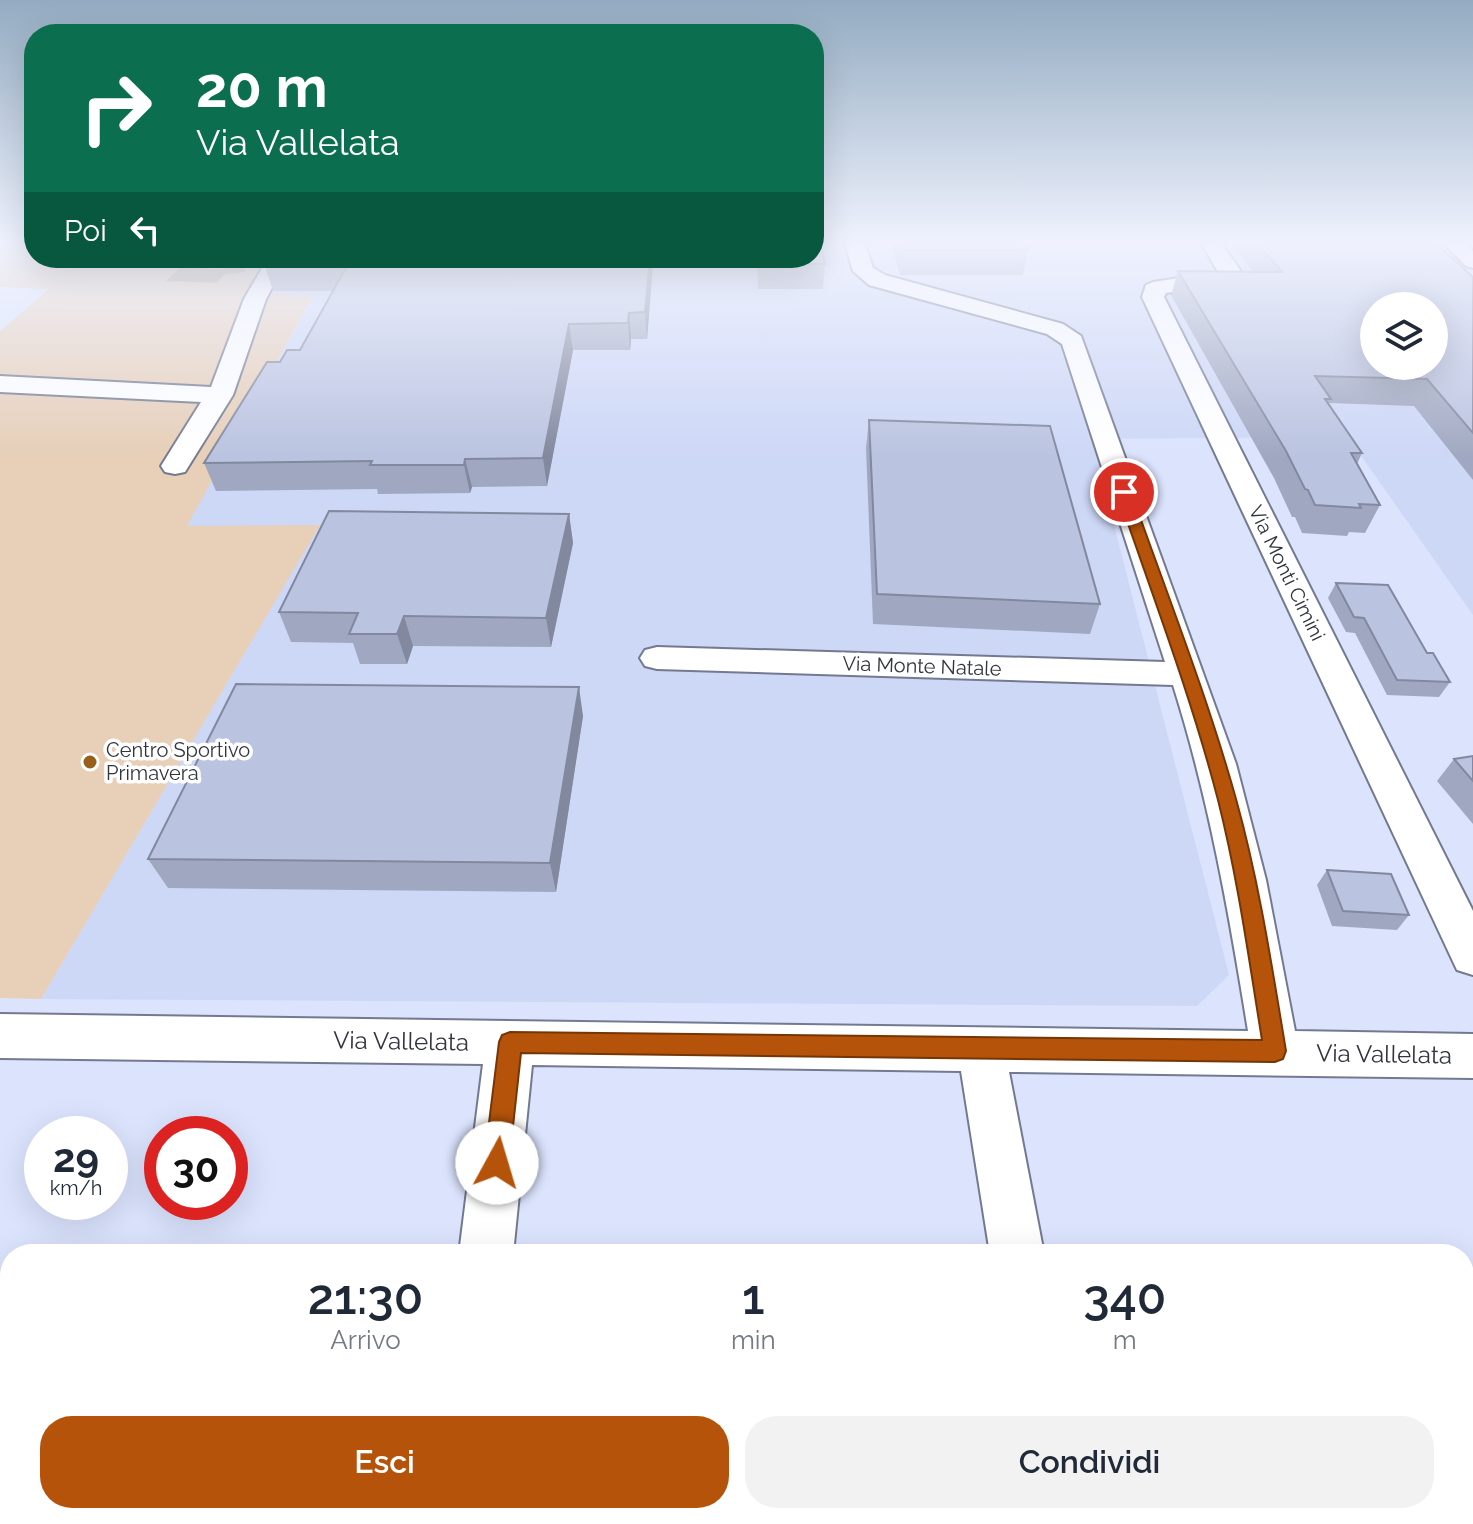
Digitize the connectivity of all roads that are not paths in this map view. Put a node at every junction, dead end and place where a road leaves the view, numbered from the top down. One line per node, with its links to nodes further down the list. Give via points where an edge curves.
1 (249, 315): 5 (street)
2 (1005, 315): 8 (street, via 1055,329 1073,341)
3 (1162, 315): 9 (street, Via Monti Cimini)
4 (0, 384): 5 (street)
5 (220, 395): 6 (street)
6 (175, 466)
7 (657, 658): 8 (street, Via Monte Natale)
8 (1187, 674): 13 (street, via 1236,838)
9 (1473, 956)
10 (0, 1036): 11 (street, Via Vallelata)
11 (510, 1042): 12 (street, Via Vallelata); 15 (street)
12 (981, 1048): 13 (street, Via Vallelata); 16 (street)
13 (1275, 1051): 14 (street, Via Vallelata)
14 (1473, 1056)
15 (487, 1244)
16 (1015, 1244)

